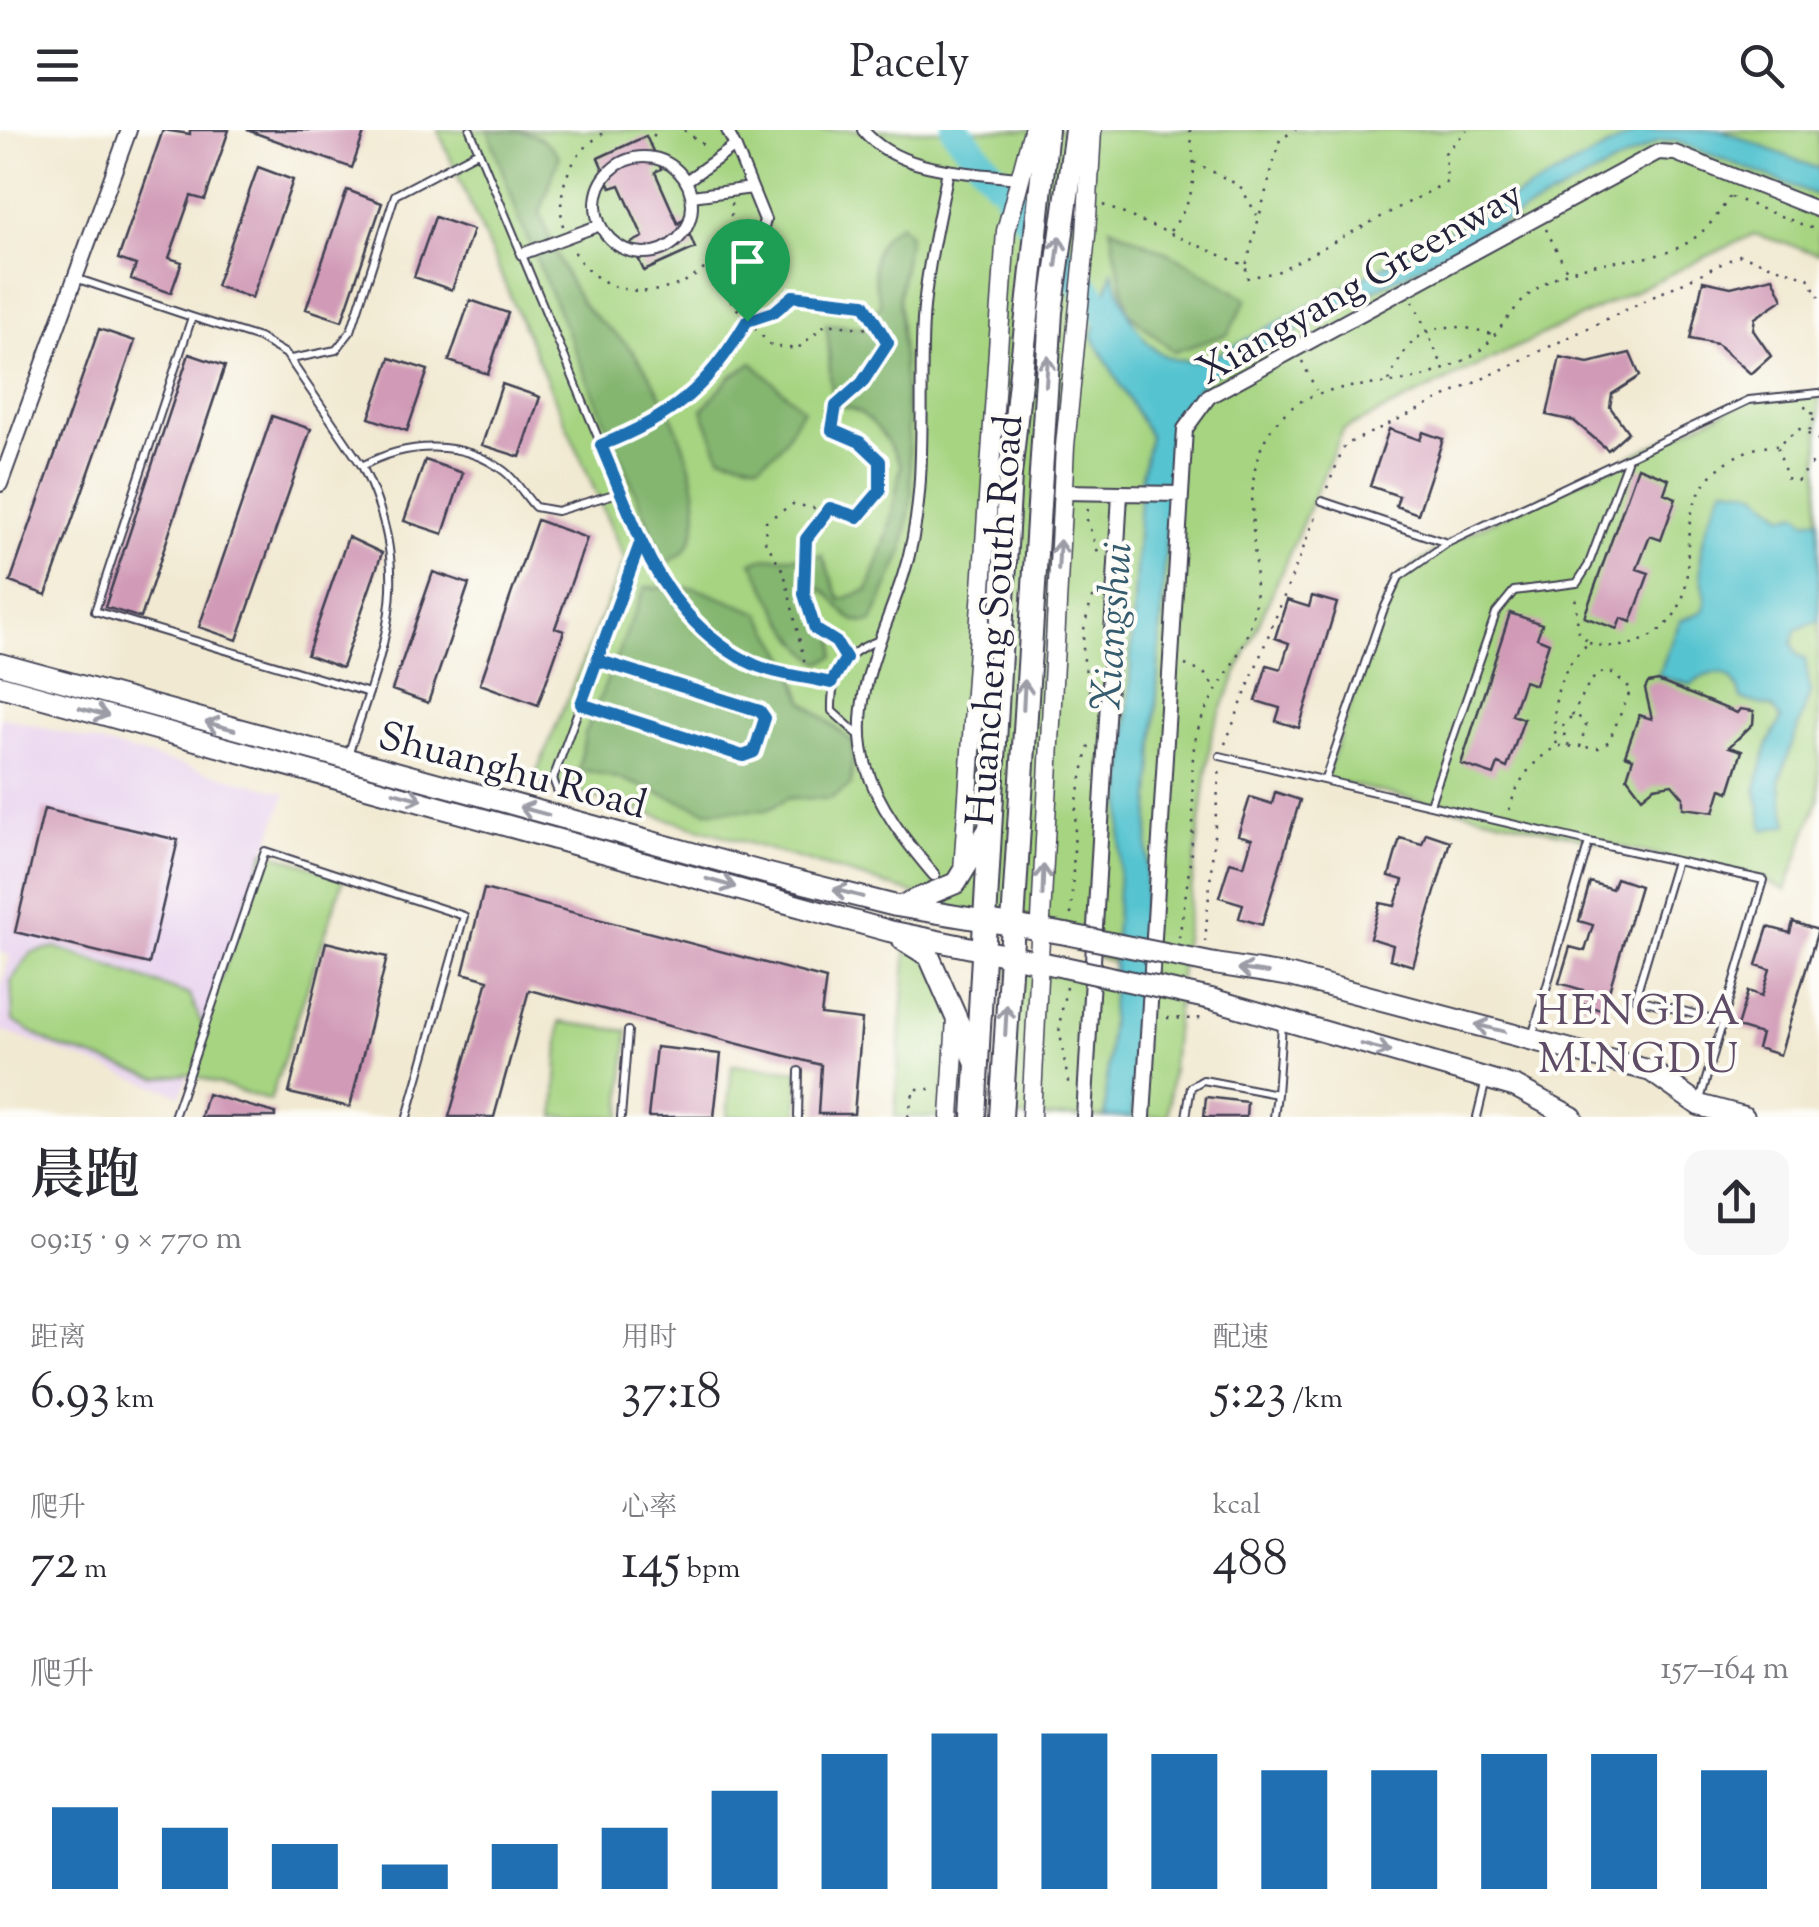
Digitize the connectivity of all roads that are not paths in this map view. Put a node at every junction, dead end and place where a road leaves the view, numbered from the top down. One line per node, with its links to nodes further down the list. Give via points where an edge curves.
1 (129, 130): 20 (street)
2 (470, 130): 10 (lane)
3 (727, 130): 9 (street)
4 (863, 130): 11 (street, via 876,146)
5 (1032, 130): 13 (street)
6 (1047, 130): 13 (highway, Huancheng South Road)
7 (1076, 130): 54 (highway, Huancheng South Road, one-way to 7, via 1051,312)
8 (1092, 130): 28 (street)
9 (735, 146): 12 (street); 14 (street)
10 (479, 151): 19 (lane); 22 (lane, via 395,195 351,330 336,350)
11 (948, 170): 13 (street); 34 (street, via 923,315 920,491 904,574)
12 (686, 180): 15 (street); 17 (street, via 646,156 615,166 597,193)
13 (1028, 180): 47 (highway, Huancheng South Road); 50 (street, via 1006,231)
14 (752, 188): 15 (street); 18 (street, via 765,220)
15 (692, 196): 17 (street, via 688,226 666,248 636,253 608,238)
16 (1819, 210): 30 (street, Xiangyang Greenway, via 1658,152 1209,396 1185,428)
17 (600, 225): 19 (street)
18 (758, 246)
19 (522, 254): 27 (lane)
20 (75, 278): 21 (lane); 26 (street)
21 (192, 317): 22 (lane, via 259,338); 39 (lane, via 95,612)
22 (290, 359): 25 (lane)
23 (1819, 393): 24 (lane, via 1749,400)
24 (1628, 460): 33 (lane); 46 (lane, via 1577,582 1514,591 1496,614)
25 (362, 466): 27 (lane, via 436,446 462,450 505,471 534,507 557,511); 39 (lane, via 383,509 393,573 387,640)
26 (0, 484)
27 (621, 492): 32 (lane)
28 (1062, 492): 29 (street); 56 (street, one-way to 28)
29 (1124, 494): 30 (street); 78 (street)
30 (1179, 494): 79 (street, Xiangyang Greenway)
31 (1322, 501): 33 (lane)
32 (641, 541): 35 (lane); 37 (lane, via 699,630 756,665)
33 (1447, 543): 44 (lane, via 1399,577)
34 (877, 641): 37 (lane, via 846,658); 41 (street, via 863,708)
35 (597, 660): 40 (lane); 40 (lane, via 760,711 765,718 754,752 743,756)
36 (0, 664): 43 (main road, Shuanghu Road, one-way to 36)
37 (831, 683): 41 (lane, via 832,711)
38 (0, 686): 55 (main road, Shuanghu Road, one-way to 55)
39 (368, 693): 43 (lane)
40 (581, 704): 45 (lane, via 553,779)
41 (864, 740): 51 (street, via 866,765 896,829)
42 (1220, 756): 44 (lane)
43 (346, 760): 52 (main road, Shuanghu Road, one-way to 43)
44 (1325, 779): 46 (lane)
45 (558, 795)
46 (1430, 804): 48 (lane)
47 (990, 827): 50 (main road); 53 (highway, Huancheng South Road)
48 (1589, 842): 49 (lane); 64 (lane)
49 (1676, 861): 62 (lane, via 1636,998); 62 (lane, via 1764,880)
50 (963, 871): 52 (main road, via 956,882)
51 (934, 875)
52 (896, 906): 53 (main road, Shuanghu Road)
53 (985, 920): 54 (main road, Shuanghu Road); 57 (highway, Huancheng South Road)
54 (1012, 924): 56 (main road, Shuanghu Road); 58 (highway, Huancheng South Road)
55 (889, 930): 57 (main road, Shuanghu Road); 60 (main road, via 929,956)
56 (1041, 930): 59 (street); 64 (main road, Shuanghu Road, one-way to 56, bridge, via 1291,976)
57 (983, 950): 58 (main road, Shuanghu Road); 65 (highway, Huancheng South Road)
58 (1010, 956): 59 (main road, Shuanghu Road); 76 (highway, Huancheng South Road, one-way to 58)
59 (1040, 962): 61 (main road, Shuanghu Road, bridge); 77 (street)
60 (956, 1018): 65 (main road); 74 (street)
61 (1282, 1022): 67 (main road, one-way to 67); 68 (lane)
62 (1723, 1022): 69 (lane)
63 (628, 1031): 72 (lane)
64 (1532, 1038): 69 (main road, via 1651,1072)
65 (977, 1065): 75 (highway, Huancheng South Road)
66 (799, 1071): 73 (lane)
67 (1486, 1078): 82 (lane); 83 (main road)
68 (1277, 1094): 80 (lane, via 1204,1080 1191,1086); 81 (lane)
69 (1698, 1105): 84 (main road)
70 (174, 1117): 71 (lane, via 266,850 464,916)
71 (408, 1117)
72 (620, 1117)
73 (798, 1117)
74 (950, 1117)
75 (974, 1117)
76 (1001, 1117)
77 (1031, 1117)
78 (1084, 1117)
79 (1143, 1117)
80 (1186, 1117)
81 (1274, 1117)
82 (1477, 1117)
83 (1572, 1117)
84 (1744, 1117)

